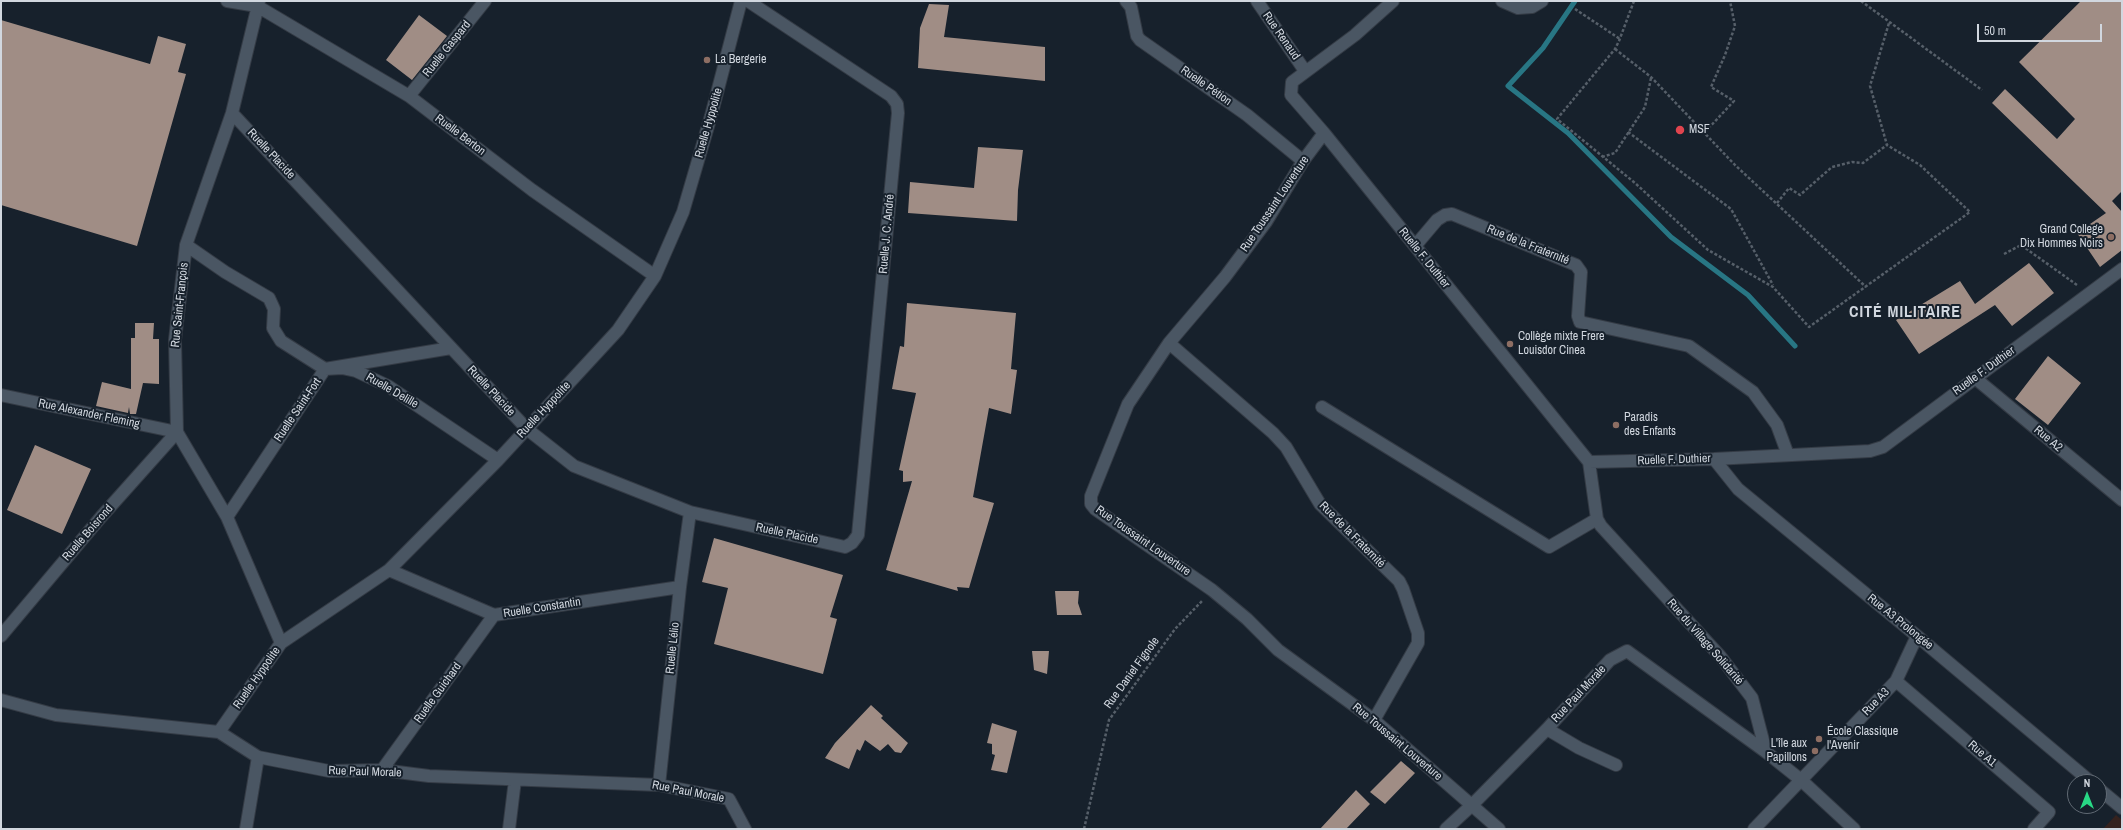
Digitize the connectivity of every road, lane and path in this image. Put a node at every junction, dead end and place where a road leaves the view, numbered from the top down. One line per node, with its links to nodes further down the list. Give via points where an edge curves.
1 (227, 1): 13 (street)
2 (485, 1): 21 (street, Ruelle Gaspard)
3 (741, 1): 34 (street, Ruelle Hyppolite, via 683,212)
4 (748, 1): 54 (street, Ruelle J. C. André, via 891,96 897,104 858,535)
5 (1126, 1): 28 (street, Ruelle Pétion, via 1131,7 1140,40 1247,115)
6 (1257, 1): 18 (street, Rue Renaud)
7 (1393, 1): 18 (street, Ruelle F. Duthier, via 1355,35)
8 (1502, 1): 9 (street, via 1518,8)
9 (1542, 1)
10 (1634, 1): 16 (path)
11 (1730, 1): 24 (path, via 1734,26 1711,87 1734,101)
12 (1860, 1): 15 (path)
13 (258, 4): 21 (street, Ruelle Berton); 22 (street, Rue Saint-François)
14 (1575, 9): 16 (path)
15 (1889, 23): 20 (path); 26 (path, via 1870,86)
16 (1620, 39): 17 (path)
17 (1614, 49): 19 (path); 27 (path, via 1557,119)
18 (1305, 71): 25 (street, Ruelle F. Duthier, via 1292,82 1291,96)
19 (1651, 78): 23 (path, via 1645,107); 24 (path)
20 (1982, 90)
21 (409, 96): 34 (street, Ruelle Berton, via 532,190)
22 (232, 113): 30 (street, Rue Saint-François); 39 (street, Ruelle Placide)
23 (1628, 132): 27 (path, via 1614,153); 35 (path, via 1731,209)
24 (1705, 132): 29 (path, via 1735,165)
25 (1324, 133): 28 (street, Rue Toussaint Louverture); 31 (street, Ruelle F. Duthier)
26 (1887, 144): 29 (path, via 1863,163 1852,162 1832,167 1800,195 1790,188); 36 (path, via 1920,165 1970,212)
27 (1602, 157): 35 (path, via 1635,183 1708,250)
28 (1303, 161): 38 (street, Rue Toussaint Louverture, via 1266,222)
29 (1776, 203): 36 (path)
30 (186, 245): 40 (street, via 269,298 274,309 273,328 281,341); 45 (street, Rue Saint-François, via 175,340)
31 (1415, 246): 46 (street, Rue de la Fraternité, via 1437,220 1452,214 1576,265 1581,272 1578,316 1580,322 1688,346 1753,392 1777,425); 49 (street, Ruelle F. Duthier)
32 (2004, 254): 37 (path, via 2022,244)
33 (2122, 269): 37 (street, Ruelle F. Duthier)
34 (655, 276): 44 (street, Ruelle Hyppolite, via 618,330)
35 (1773, 287): 36 (path, via 1809,327)
36 (1866, 287)
37 (2089, 294): 41 (street, Ruelle F. Duthier)
38 (1169, 343): 57 (street, Rue Toussaint Louverture, via 1128,404 1091,496 1091,504); 64 (street, Rue de la Fraternité, via 1273,433 1286,447 1320,504 1399,581 1418,633 1418,643)
39 (451, 348): 40 (street, Ruelle Saint-Fort); 44 (street, Ruelle Placide)
40 (325, 369): 48 (street, Ruelle Delille, via 342,368 356,371 388,386); 52 (street, Ruelle Saint-Fort)
41 (1975, 378): 46 (street, Ruelle F. Duthier, via 1883,447 1870,451); 50 (street, Rue A2)
42 (1, 395): 45 (street, Rue Alexander Fleming)
43 (1322, 407): 53 (street, via 1549,546)
44 (527, 429): 48 (street, Ruelle Hyppolite); 51 (street, Ruelle Placide, via 574,466)
45 (177, 432): 52 (street, Rue Saint-François); 59 (street, Ruelle Boisrond, via 101,517)
46 (1788, 454): 47 (street, Ruelle F. Duthier)
47 (1714, 459): 49 (street, Ruelle F. Duthier); 60 (street, Rue A3 Prolongée, via 1738,489)
48 (498, 460): 55 (street, Ruelle Hyppolite)
49 (1589, 462): 53 (street, Rue du Village Solidarité)
50 (2122, 500)
51 (690, 512): 54 (street, Ruelle Placide, via 845,547); 56 (street, Ruelle Lélio)
52 (227, 517): 61 (street, Rue Saint-François)
53 (1597, 519): 67 (street, Rue du Village Solidarité, via 1600,526 1720,656 1752,698)
54 (852, 543)
55 (389, 570): 58 (street, Ruelle Constantin); 61 (street, Ruelle Hyppolite)
56 (680, 587): 58 (street, Ruelle Constantin); 74 (street, Ruelle Lélio)
57 (1212, 590): 64 (street, Rue Toussaint Louverture, via 1247,619 1278,650); 81 (path, Rue Daniel Fignole, via 1175,629 1109,720)
58 (494, 615): 70 (street, Ruelle Guichard)
59 (1, 636)
60 (1917, 636): 62 (street, Rue A3); 71 (street, Rue A3 Prolongée)
61 (281, 643): 66 (street, Ruelle Hyppolite)
62 (1896, 681): 73 (street, Rue A3); 86 (street, Rue A1, via 2050,812)
63 (1, 700): 66 (street, Rue Paul Morale, via 56,715)
64 (1374, 720): 76 (street, Rue Toussaint Louverture)
65 (1547, 728): 67 (street, Rue Paul Morale, via 1610,660 1628,651); 69 (street, via 1579,748); 76 (street, Rue Paul Morale)
66 (219, 732): 68 (street, Rue Paul Morale)
67 (1766, 752): 73 (street)
68 (258, 757): 70 (street, Rue Paul Morale, via 329,772); 78 (street)
69 (1616, 765)
70 (382, 770): 72 (street, Rue Paul Morale, via 429,776)
71 (2081, 774)
72 (515, 780): 74 (street, Rue Paul Morale); 79 (street)
73 (1801, 780): 84 (street, Rue A3); 85 (street)
74 (659, 784): 80 (street, Rue Paul Morale, via 729,799)
75 (2107, 796): 77 (street)
76 (1471, 806): 82 (street, Rue Paul Morale); 83 (street, Rue Toussaint Louverture)
77 (2122, 808)
78 (246, 829)
79 (509, 829)
80 (745, 829)
81 (1084, 829)
82 (1446, 829)
83 (1499, 829)
84 (1754, 829)
85 (1854, 829)
86 (2034, 829)

